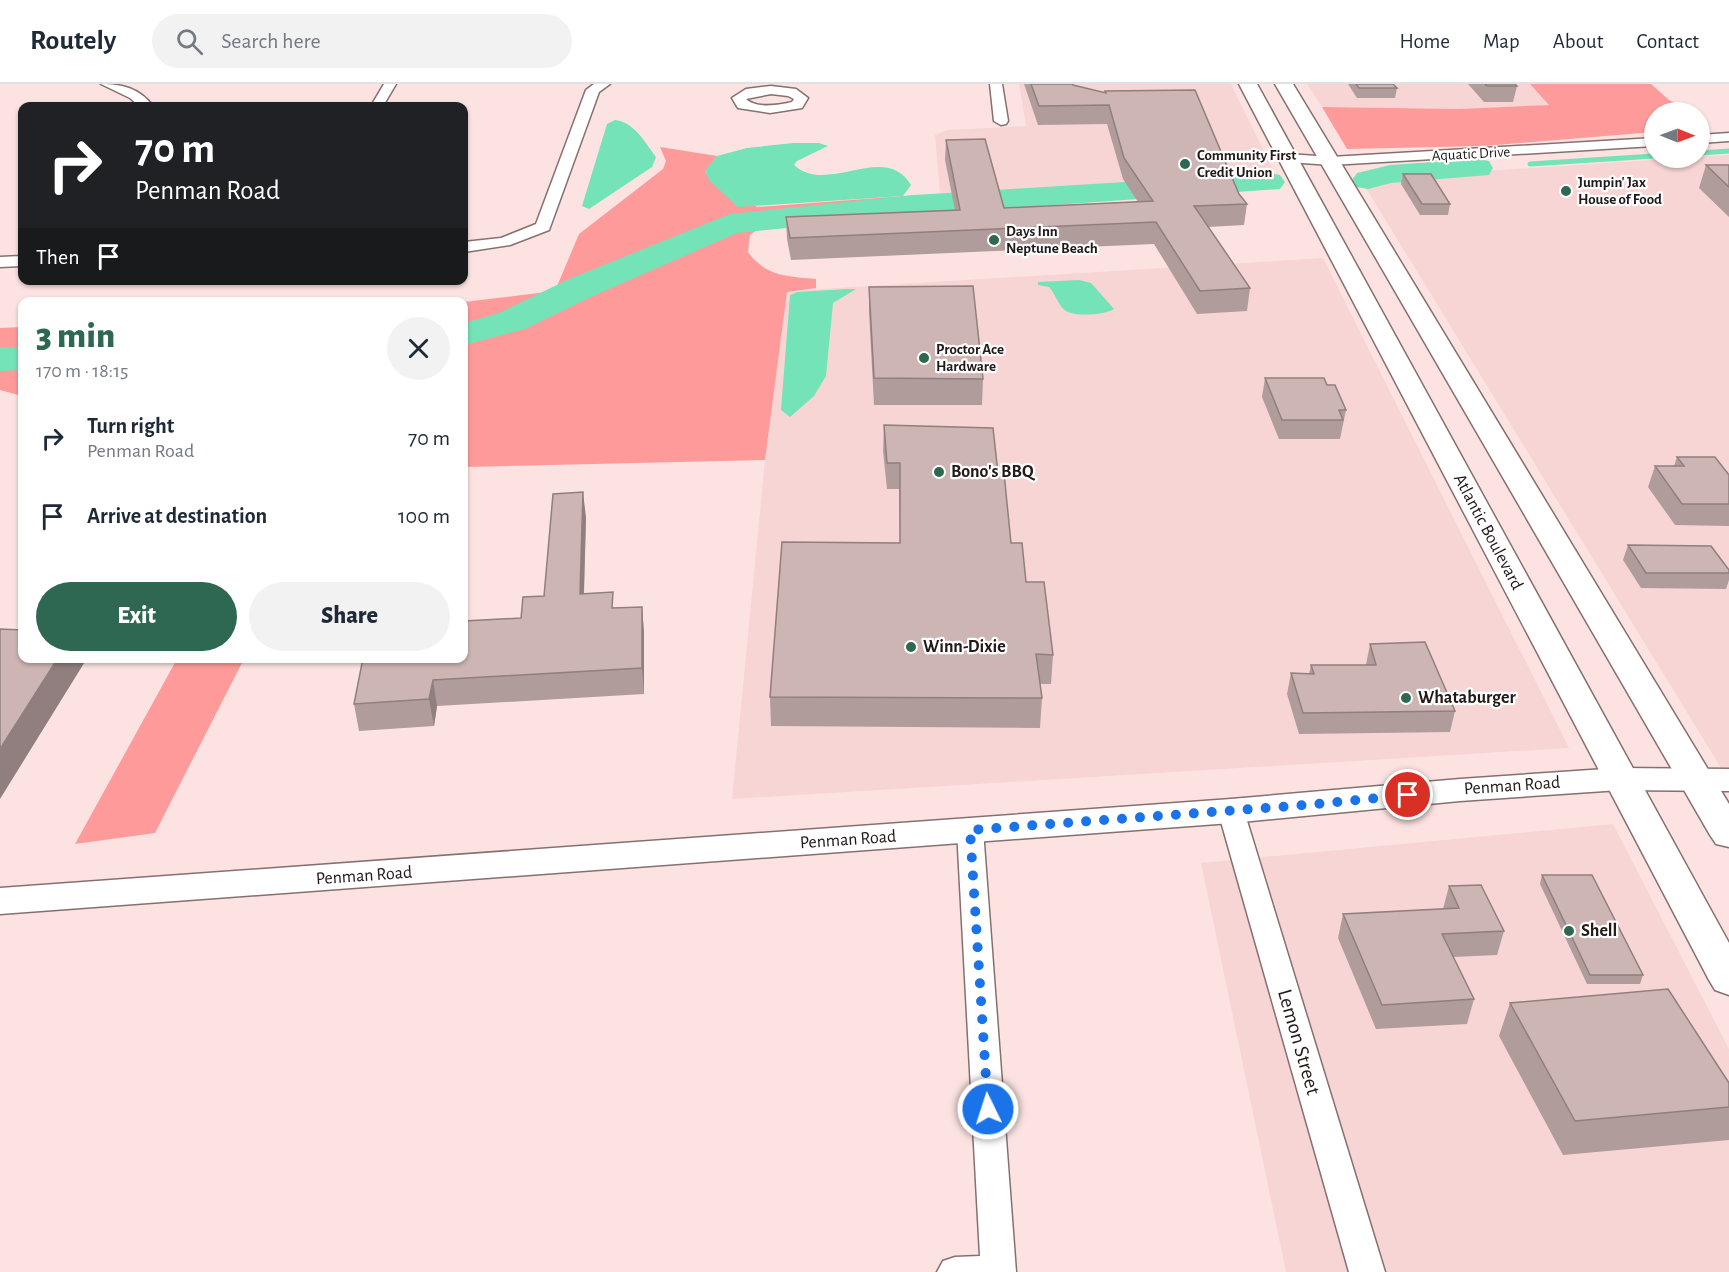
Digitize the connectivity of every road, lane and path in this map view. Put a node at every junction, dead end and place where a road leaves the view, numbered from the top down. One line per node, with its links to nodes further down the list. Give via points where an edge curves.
1 (107, 84): 7 (street, via 135,95)
2 (390, 84): 8 (street)
3 (604, 84): 15 (street, via 593,90 543,227 502,243)
4 (996, 84): 9 (street)
5 (1248, 84): 13 (main road, Atlantic Boulevard)
6 (1284, 84): 14 (main road)
7 (142, 102)
8 (379, 102)
9 (1001, 121)
10 (1729, 136): 11 (street)
11 (1710, 138)
12 (1644, 143): 14 (street, Aquatic Drive)
13 (1288, 158): 14 (street, Aquatic Drive); 18 (main road, Atlantic Boulevard)
14 (1331, 161): 19 (main road)
15 (468, 247)
16 (18, 261): 17 (street)
17 (0, 262)
18 (1620, 778): 19 (main road, Penman Road); 20 (main road, Penman Road); 24 (main road, Atlantic Boulevard)
19 (1713, 780): 22 (main road)
20 (1231, 811): 21 (main road, Penman Road); 27 (street, Lemon Street)
21 (970, 830): 23 (main road, Penman Road); 25 (street)
22 (1729, 835)
23 (0, 902)
24 (1729, 980)
25 (998, 1271): 26 (street)
26 (955, 1272)
27 (1367, 1272)

